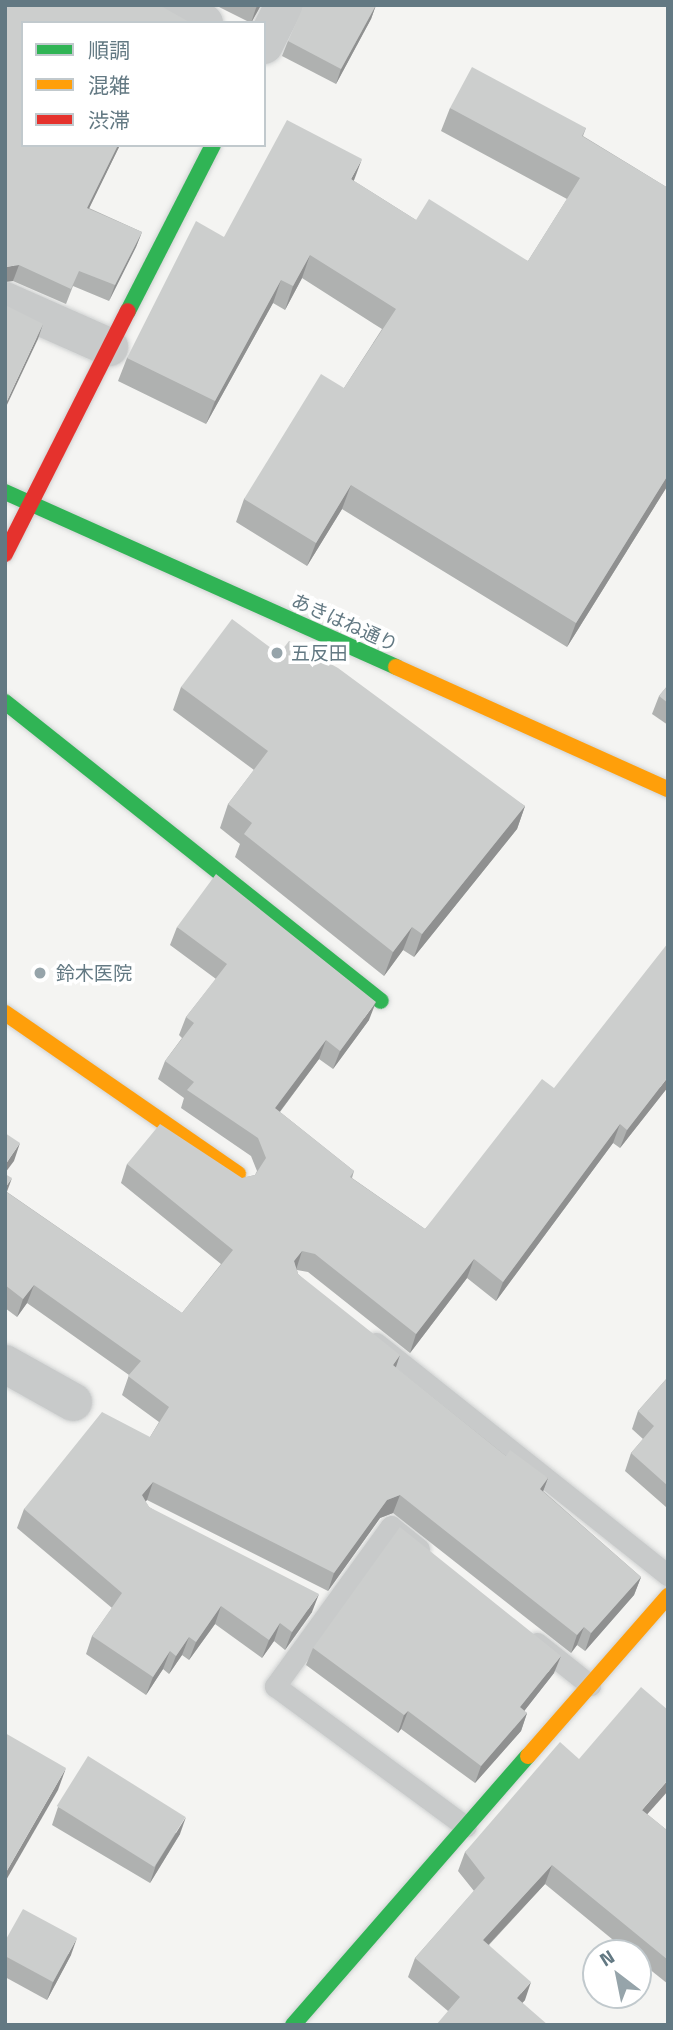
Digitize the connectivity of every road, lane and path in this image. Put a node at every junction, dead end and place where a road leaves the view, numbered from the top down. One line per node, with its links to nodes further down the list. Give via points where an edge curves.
1 (166, 5): 3 (street)
2 (284, 5): 4 (street)
3 (200, 21)
4 (266, 41)
5 (212, 147): 7 (street)
6 (5, 301): 7 (street)
7 (109, 347): 9 (street)
8 (5, 492): 9 (street, あきはね通り)
9 (29, 503): 10 (street); 12 (street, あきはね通り)
10 (5, 554)
11 (5, 702): 13 (street)
12 (668, 789)
13 (381, 1001)
14 (5, 1013): 15 (street)
15 (239, 1174)
16 (354, 1326): 20 (lane)
17 (5, 1364): 18 (street)
18 (73, 1402)
19 (432, 1560): 23 (lane, via 391,1526)
20 (668, 1575)
21 (307, 1595): 23 (lane)
22 (668, 1596): 25 (street)
23 (332, 1608): 26 (lane, via 275,1686)
24 (516, 1627): 25 (lane)
25 (590, 1685): 26 (street)
26 (466, 1827): 27 (street)
27 (293, 2025)

